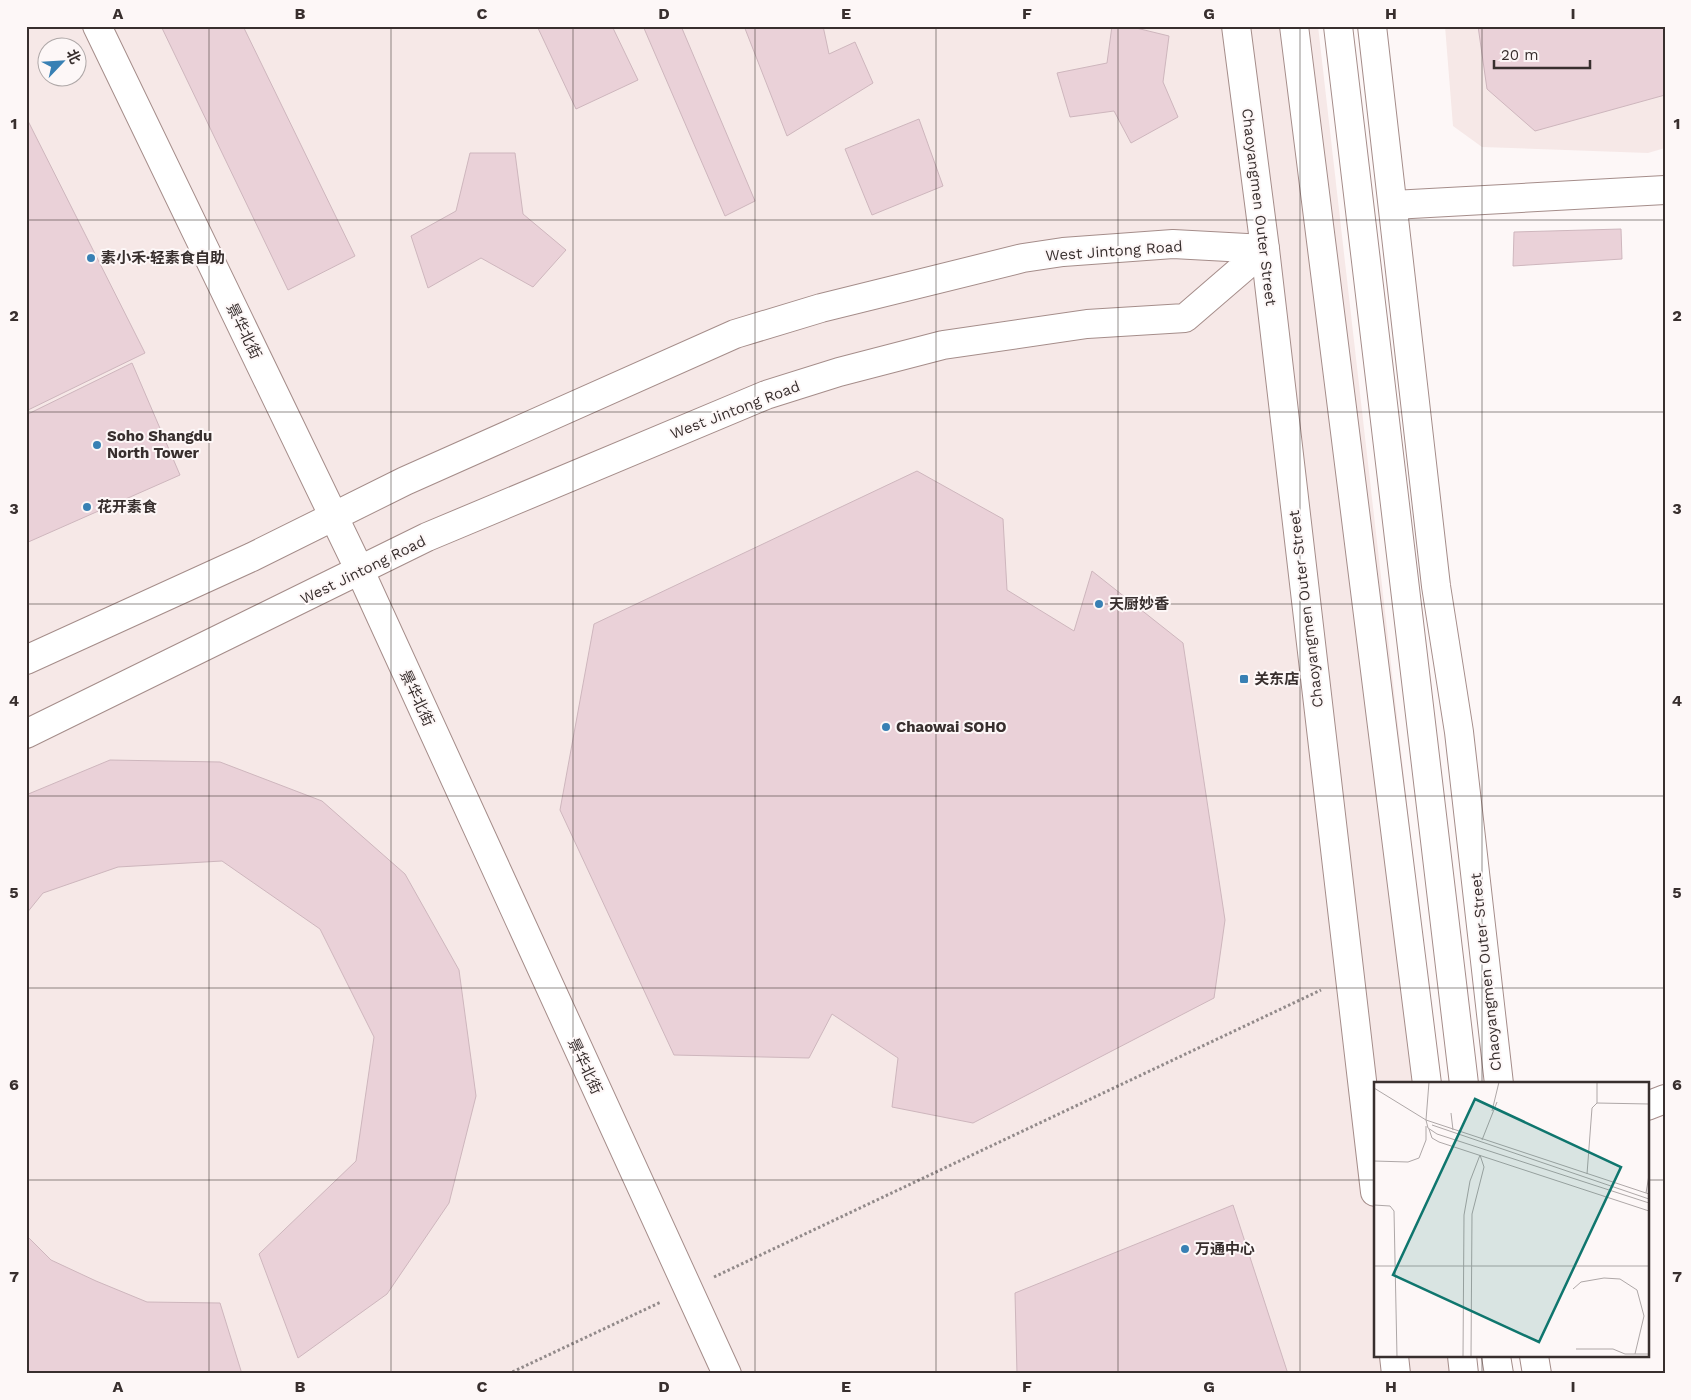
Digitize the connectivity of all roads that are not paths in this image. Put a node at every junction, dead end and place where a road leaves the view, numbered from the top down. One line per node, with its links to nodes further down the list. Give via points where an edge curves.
1 (97, 26): 11 (main road, 景华北街)
2 (1236, 26): 10 (main road, Chaoyangmen Outer Street)
3 (1294, 26): 15 (main road)
4 (1338, 26): 16 (main road)
5 (1372, 26): 9 (main road, Chaoyangmen Outer Street)
6 (1665, 170): 8 (main road)
7 (1665, 190): 8 (main road)
8 (1592, 194): 9 (main road)
9 (1393, 204): 17 (main road, Chaoyangmen Outer Street, via 1436,586 1459,732)
10 (1265, 249): 11 (main road, West Jintong Road, via 1172,244 1063,252 976,269 777,320 726,338 405,481); 12 (main road, West Jintong Road, via 1185,318 1087,324 1011,334 943,345 839,372 766,395 427,538); 20 (main road, Chaoyangmen Outer Street)
11 (333, 517): 12 (main road, 景华北街); 13 (main road, West Jintong Road)
12 (360, 571): 14 (main road, West Jintong Road); 25 (main road, 景华北街)
13 (26, 660)
14 (26, 734)
15 (1427, 1082)
16 (1464, 1082)
17 (1499, 1082)
18 (1665, 1099): 19 (main road)
19 (1648, 1106)
20 (1374, 1184)
21 (1394, 1358): 26 (main road)
22 (1462, 1358): 27 (main road)
23 (1496, 1358): 28 (main road)
24 (1534, 1358): 29 (main road)
25 (727, 1374)
26 (1396, 1374)
27 (1464, 1374)
28 (1498, 1374)
29 (1537, 1374)

